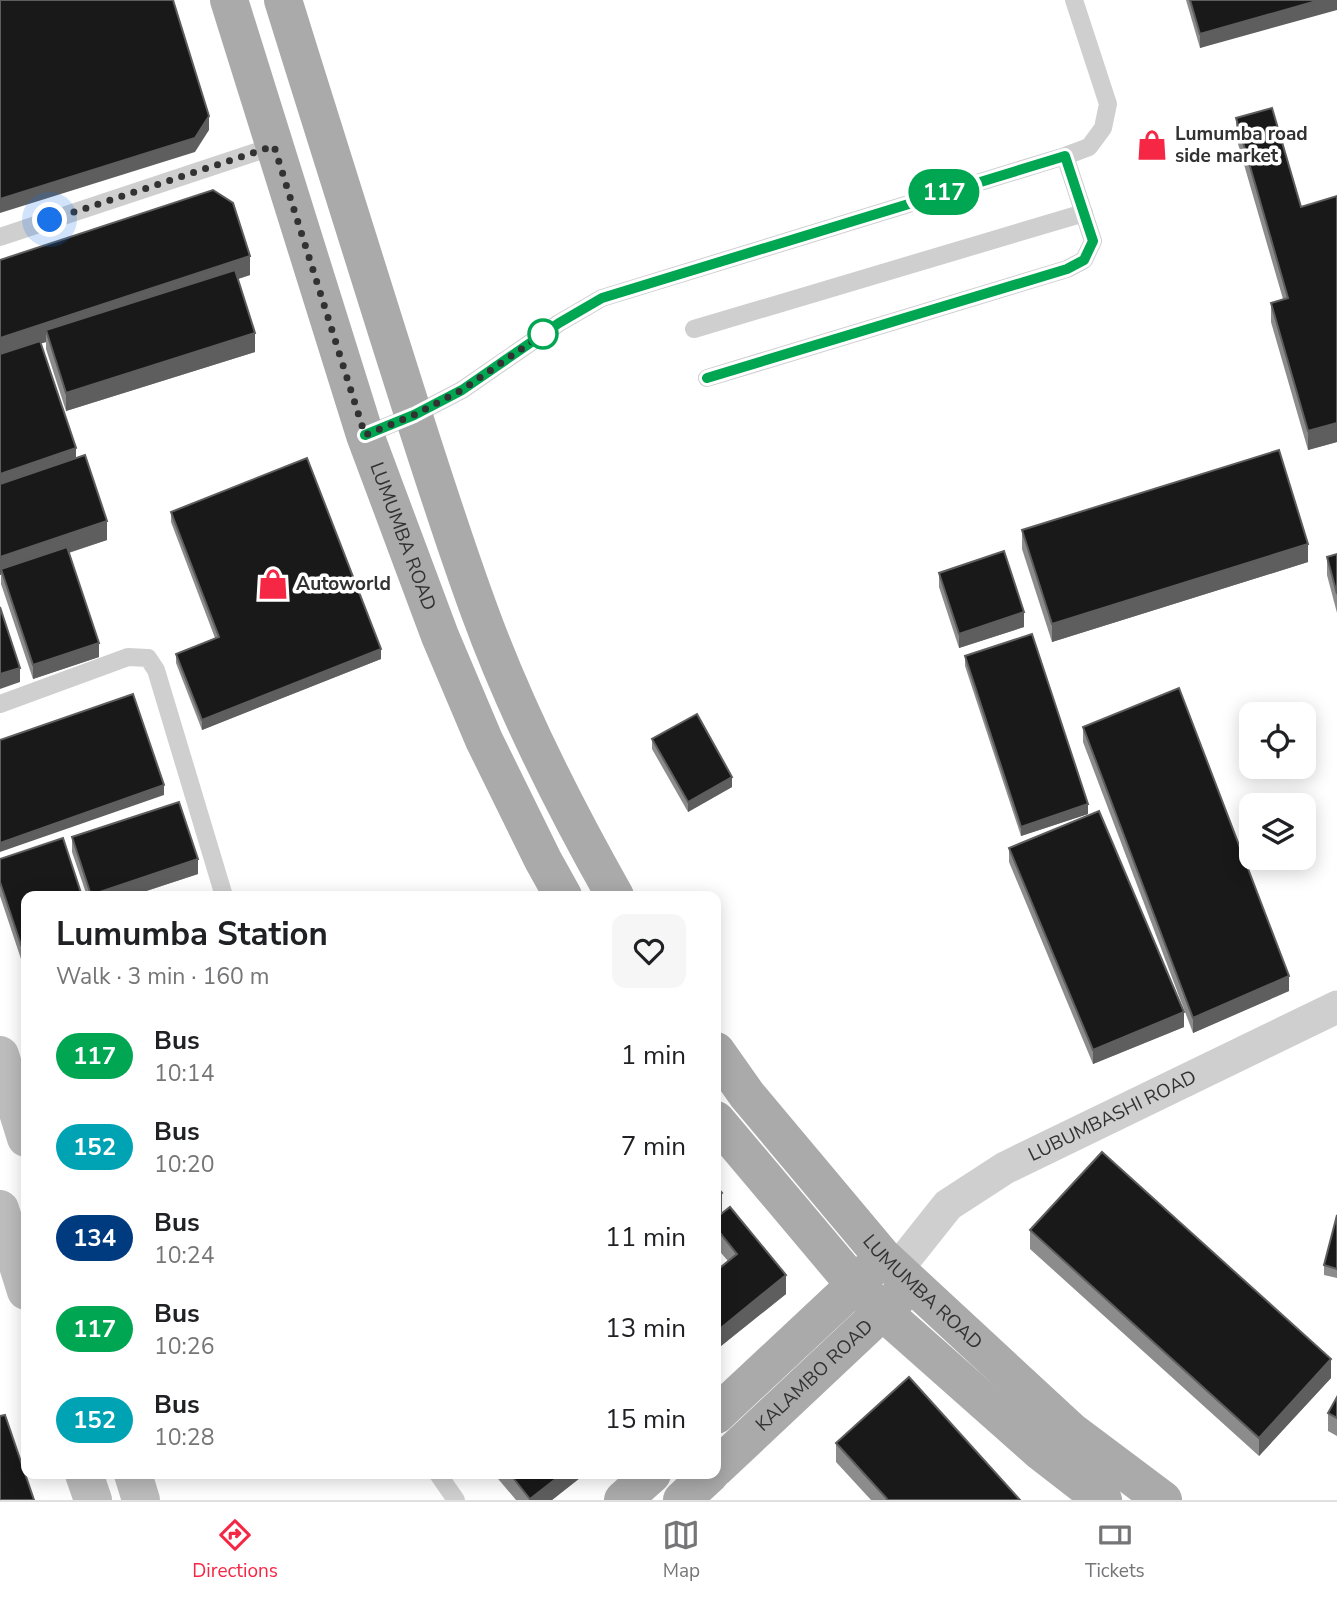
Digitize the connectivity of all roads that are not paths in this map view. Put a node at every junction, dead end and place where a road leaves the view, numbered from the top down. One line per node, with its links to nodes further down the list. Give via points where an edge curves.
1 (229, 0): 4 (main road, LUMUMBA ROAD)
2 (283, 0): 10 (main road)
3 (1074, 0): 5 (lane, via 1108,104 1103,128 1089,147)
4 (274, 146): 7 (lane); 11 (main road, LUMUMBA ROAD)
5 (1065, 156): 6 (lane); 10 (lane, via 602,298 462,390)
6 (1084, 213): 8 (lane); 9 (lane, via 1093,241 1084,260 1067,269)
7 (0, 237)
8 (694, 329)
9 (707, 378)
10 (414, 415): 11 (lane); 15 (main road, via 479,611 525,723)
11 (365, 435): 14 (main road, LUMUMBA ROAD, via 484,740)
12 (0, 705): 13 (lane, via 128,657 148,658 156,670)
13 (222, 891)
14 (560, 891)
15 (612, 891)
16 (1337, 1007): 22 (street, LUBUMBASHI ROAD, via 1005,1168 948,1205)
17 (0, 1055): 19 (main road)
18 (721, 1058): 22 (main road, LUMUMBA ROAD, via 747,1096)
19 (21, 1122)
20 (721, 1126): 24 (main road, LUMUMBA ROAD)
21 (0, 1209): 23 (main road)
22 (901, 1265): 24 (main road, KALAMBO ROAD); 25 (main road, KALAMBO ROAD); 39 (main road, LUMUMBA ROAD, via 1071,1431)
23 (21, 1275)
24 (855, 1285): 25 (main road, LUMUMBA ROAD); 26 (main road, KALAMBO ROAD)
25 (883, 1312): 27 (main road, KALAMBO ROAD); 38 (main road, LUMUMBA ROAD, via 1041,1452)
26 (721, 1410)
27 (721, 1463)
28 (86, 1479): 33 (main road)
29 (135, 1479): 34 (main road)
30 (441, 1479): 35 (lane)
31 (647, 1479): 36 (main road)
32 (705, 1479): 37 (main road)
33 (93, 1500)
34 (141, 1500)
35 (456, 1500)
36 (624, 1500)
37 (682, 1500)
38 (1103, 1500)
39 (1163, 1500)

